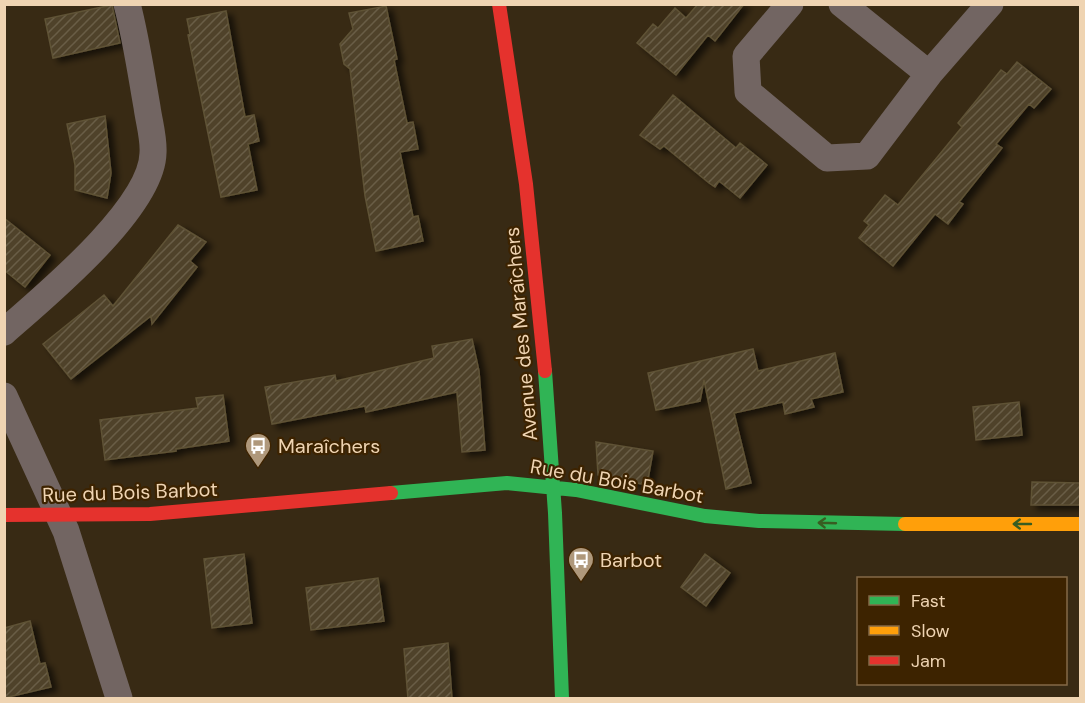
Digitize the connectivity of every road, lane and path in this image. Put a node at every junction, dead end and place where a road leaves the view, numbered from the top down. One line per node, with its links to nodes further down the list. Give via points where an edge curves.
1 (127, 4): 7 (street, via 154,153 146,181 111,231)
2 (499, 4): 9 (street, Avenue des Maraîchers, via 527,179)
3 (790, 4): 6 (street, via 746,56 748,92 827,158 867,156)
4 (842, 4): 6 (street)
5 (990, 4): 6 (street)
6 (929, 74)
7 (4, 332)
8 (4, 396): 10 (street)
9 (554, 487): 10 (street, Rue du Bois Barbot, via 507,483 150,514); 12 (street, Rue du Bois Barbot, one-way to 9, via 759,521 705,516); 14 (street, Avenue des Maraîchers)
10 (60, 514): 11 (street, Rue du Bois Barbot); 13 (street)
11 (4, 515)
12 (1080, 525)
13 (119, 699)
14 (562, 699)

